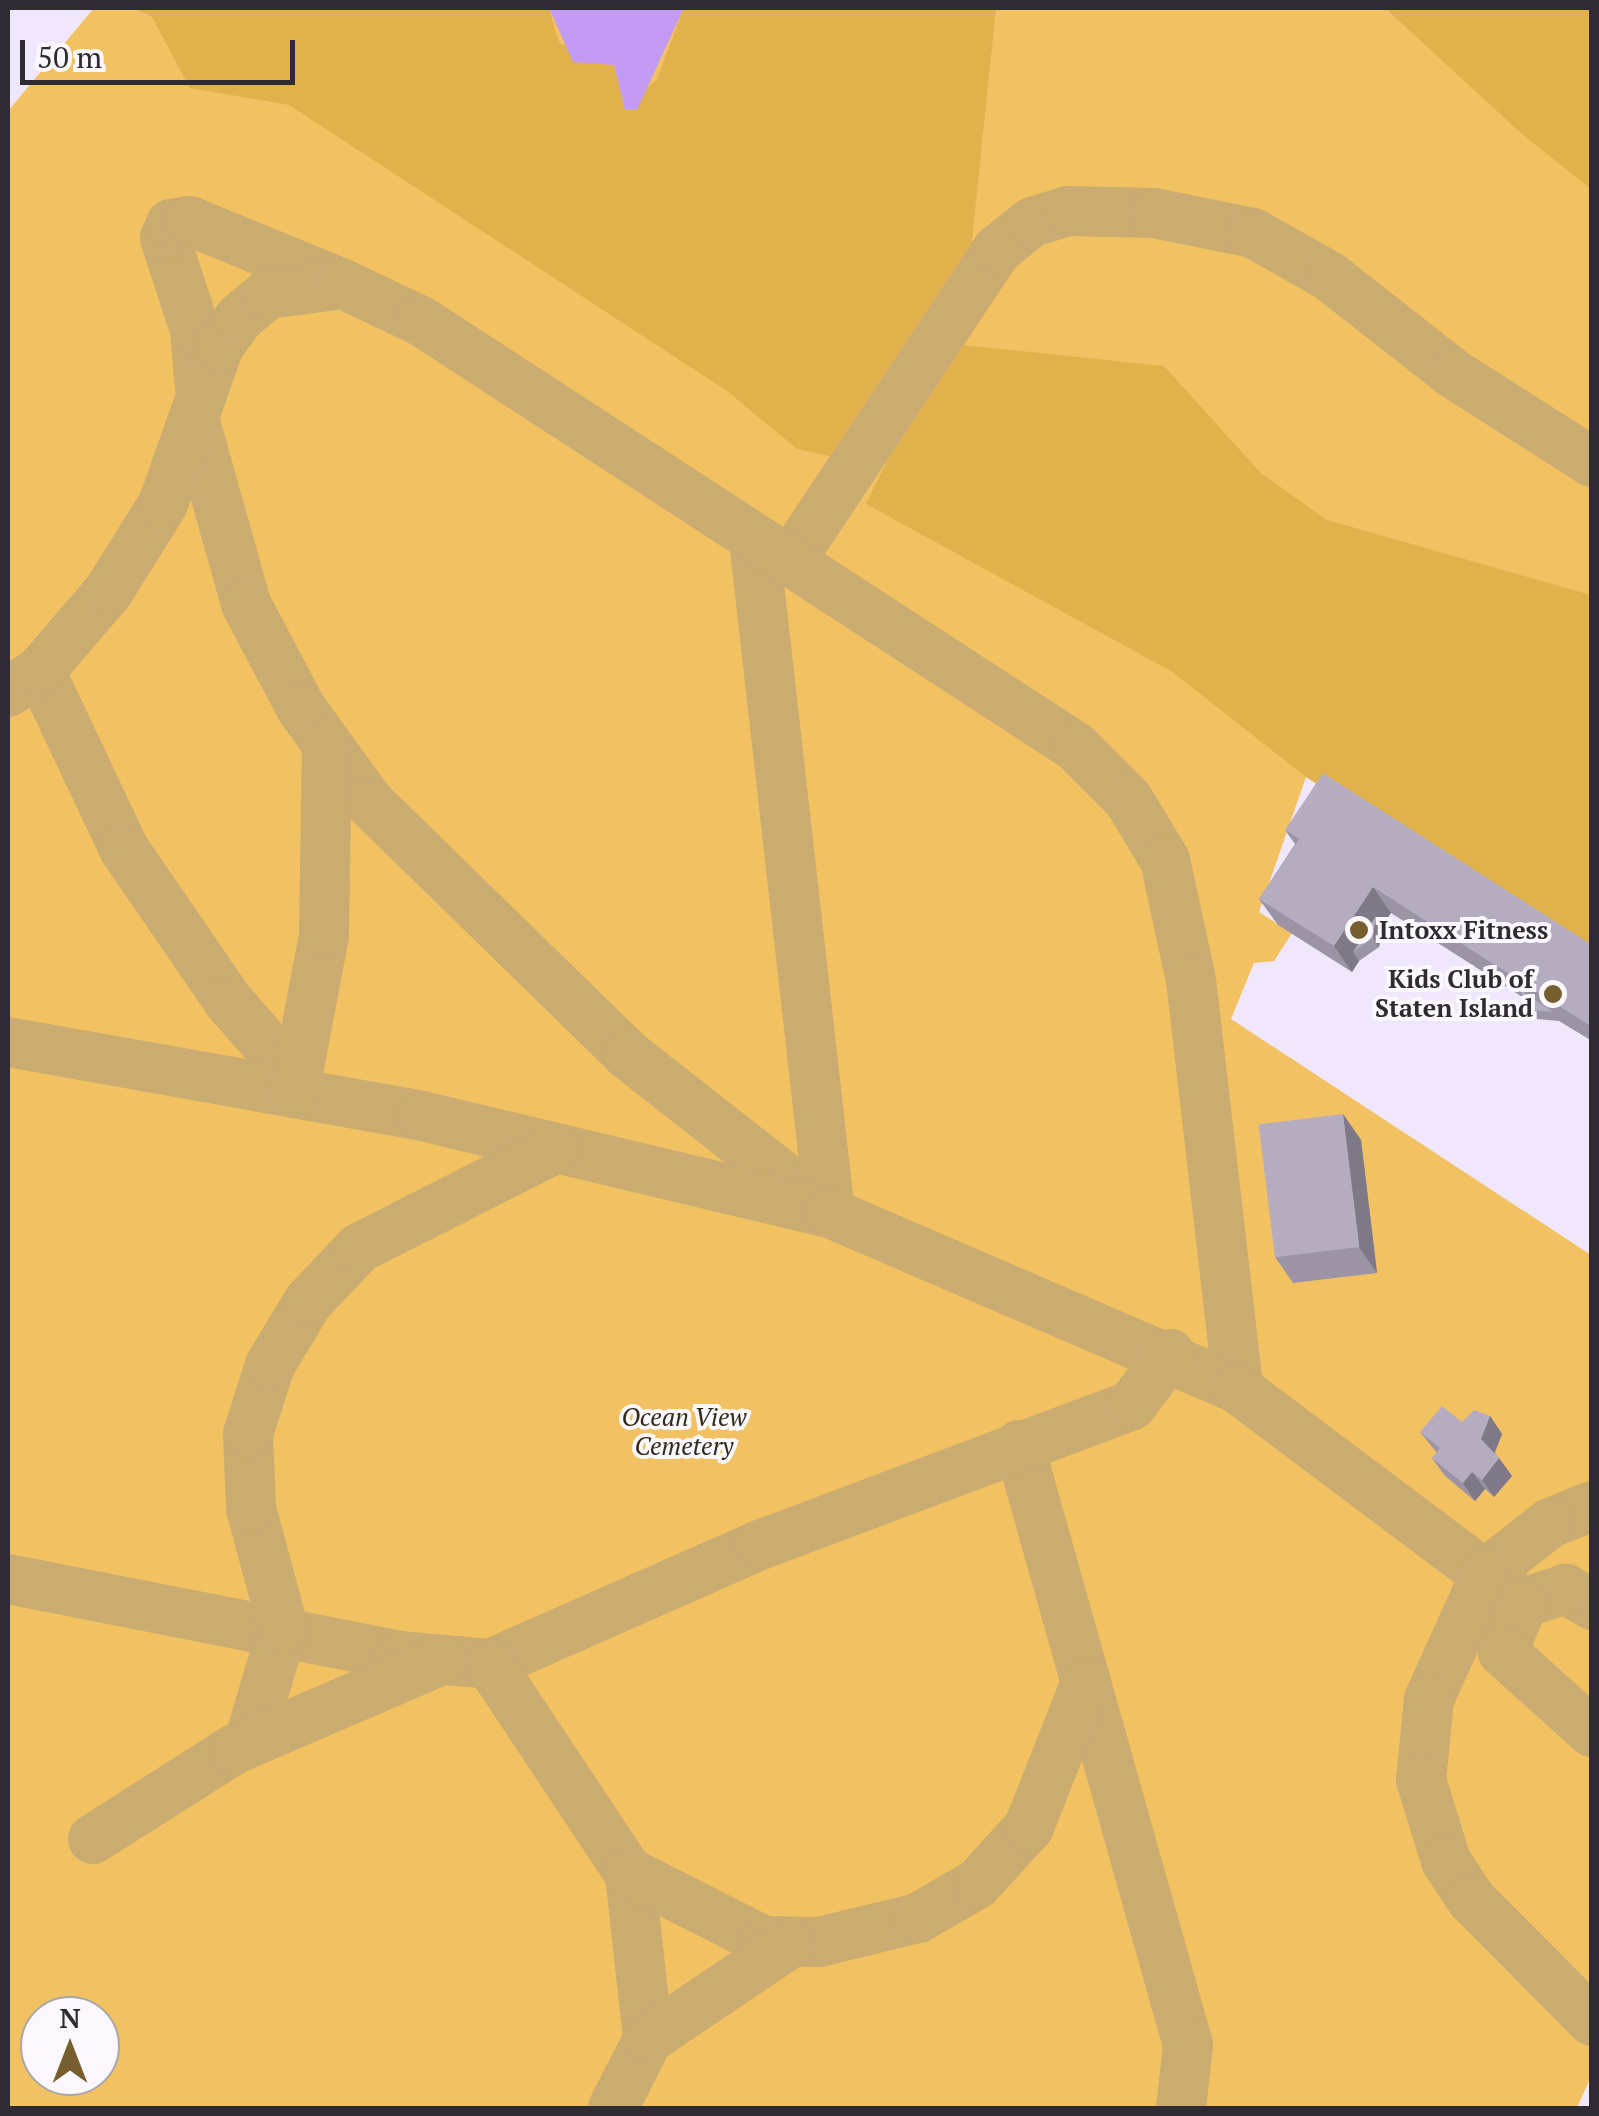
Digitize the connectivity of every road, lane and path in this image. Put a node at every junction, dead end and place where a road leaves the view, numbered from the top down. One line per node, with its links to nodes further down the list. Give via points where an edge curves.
1 (342, 284): 2 (lane, via 268,294 239,318 219,346); 2 (lane, via 190,220 171,224 165,238 194,330); 4 (lane, via 421,321)
2 (198, 413): 5 (lane, via 163,504); 6 (lane)
3 (1592, 462): 4 (lane, via 1454,374 1329,276 1253,234 1154,213 1068,211 1032,222 998,249)
4 (772, 552): 12 (lane); 14 (lane, via 1076,747 1128,799 1165,860 1192,980)
5 (128, 559): 6 (lane, via 177,540); 7 (lane)
6 (236, 570): 8 (lane)
7 (24, 681): 10 (lane, via 124,849)
8 (327, 744): 10 (lane, via 324,935); 12 (lane, via 368,802 627,1054)
9 (8, 1042): 10 (lane)
10 (296, 1086): 11 (lane)
11 (554, 1149): 12 (lane); 20 (lane, via 359,1248 308,1302 270,1365 248,1434 251,1508)
12 (830, 1214): 13 (lane)
13 (1170, 1354): 14 (lane); 15 (lane, via 1132,1405)
14 (1238, 1389): 18 (lane)
15 (1019, 1445): 21 (lane); 22 (lane)
16 (1592, 1506): 18 (lane, via 1550,1524)
17 (8, 1579): 20 (lane)
18 (1505, 1588): 19 (lane, via 1566,1589); 23 (lane, via 1503,1652); 28 (lane, via 1429,1698 1421,1780 1428,1820 1471,1899)
19 (1592, 1605)
20 (282, 1627): 21 (lane); 24 (lane)
21 (466, 1662): 24 (lane); 26 (lane)
22 (1086, 1682): 27 (lane, via 1030,1827 977,1884 918,1918); 31 (lane, via 1188,2045)
23 (1592, 1732)
24 (250, 1742): 25 (lane)
25 (93, 1839)
26 (628, 1872): 27 (lane, via 736,1931); 29 (lane, via 643,1928)
27 (789, 1944): 29 (lane)
28 (1592, 2021)
29 (648, 2039): 30 (lane)
30 (613, 2108)
31 (1180, 2108)

